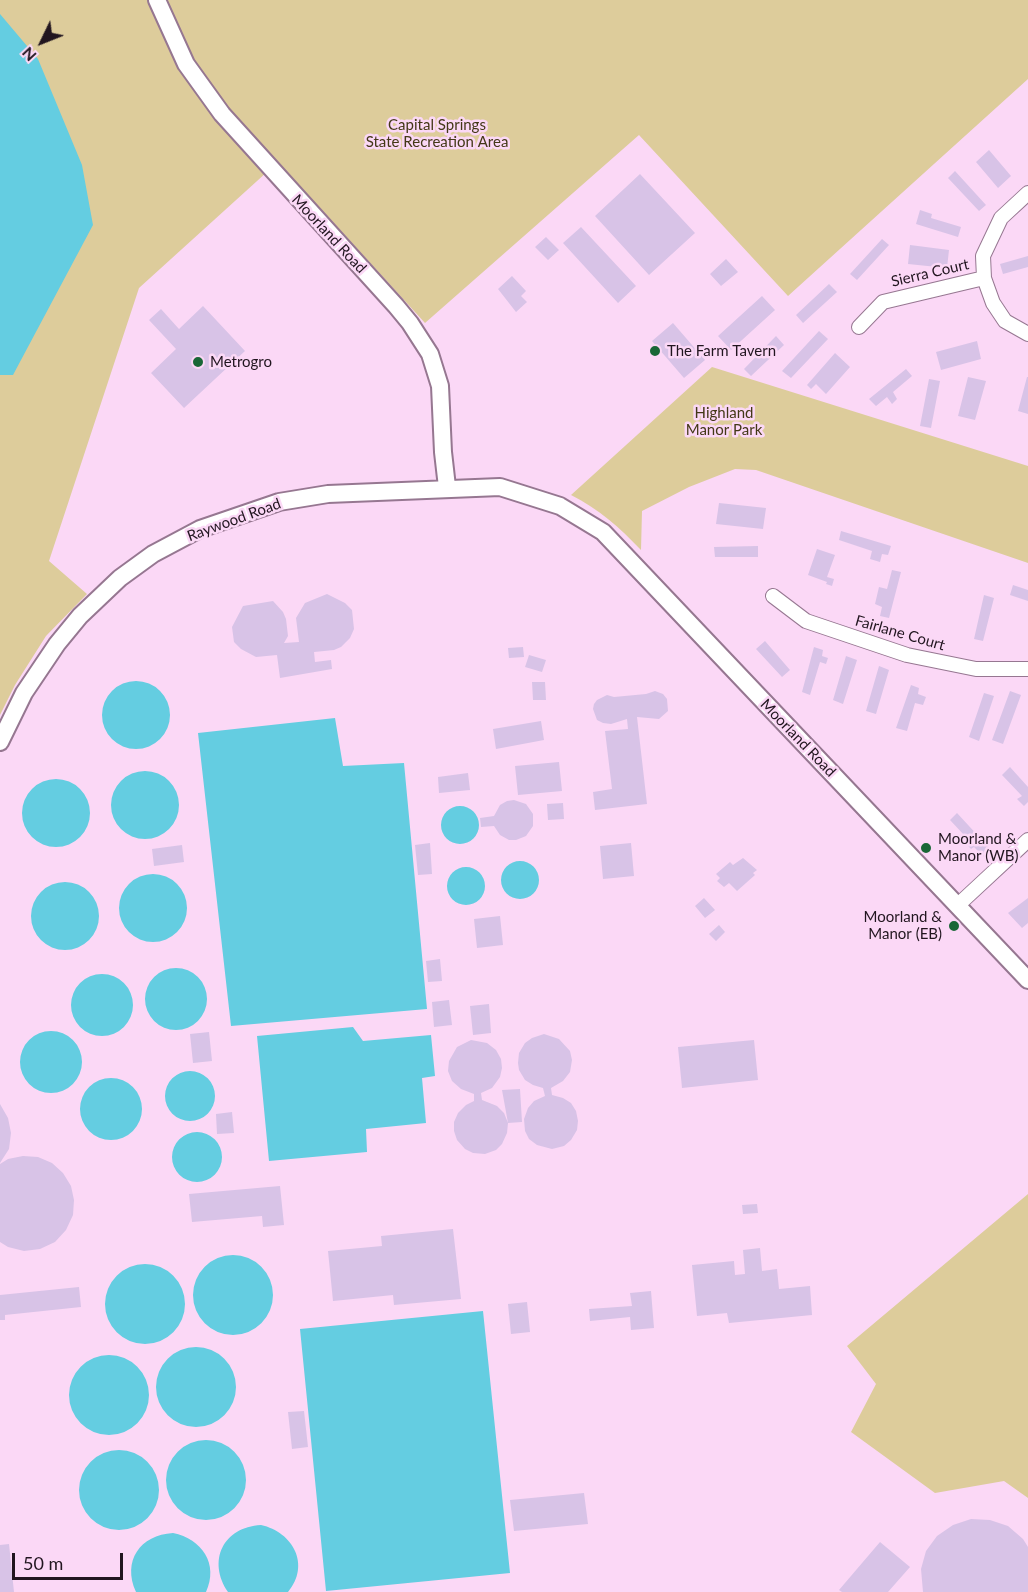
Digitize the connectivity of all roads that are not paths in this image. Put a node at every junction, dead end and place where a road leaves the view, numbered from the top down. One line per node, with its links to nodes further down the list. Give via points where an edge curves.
1 (157, 0): 6 (street, Moorland Road, via 186,64 222,114 396,306 430,354 440,386)
2 (1028, 193): 3 (street, via 1001,218 983,256)
3 (984, 278): 4 (street, Sierra Court, via 883,302); 5 (street, via 1005,321)
4 (858, 327)
5 (1028, 334)
6 (447, 487): 7 (street, Raywood Road, via 500,487); 10 (street, Raywood Road, via 328,494 279,502 200,529 153,554 114,584 57,644 24,693)
7 (560, 506): 12 (street, Moorland Road, via 603,532)
8 (773, 596): 9 (street, Fairlane Court, via 806,621 907,655 976,669)
9 (1028, 669)
10 (0, 742)
11 (1028, 840): 12 (street)
12 (958, 905): 13 (street, Moorland Road)
13 (1028, 980)

